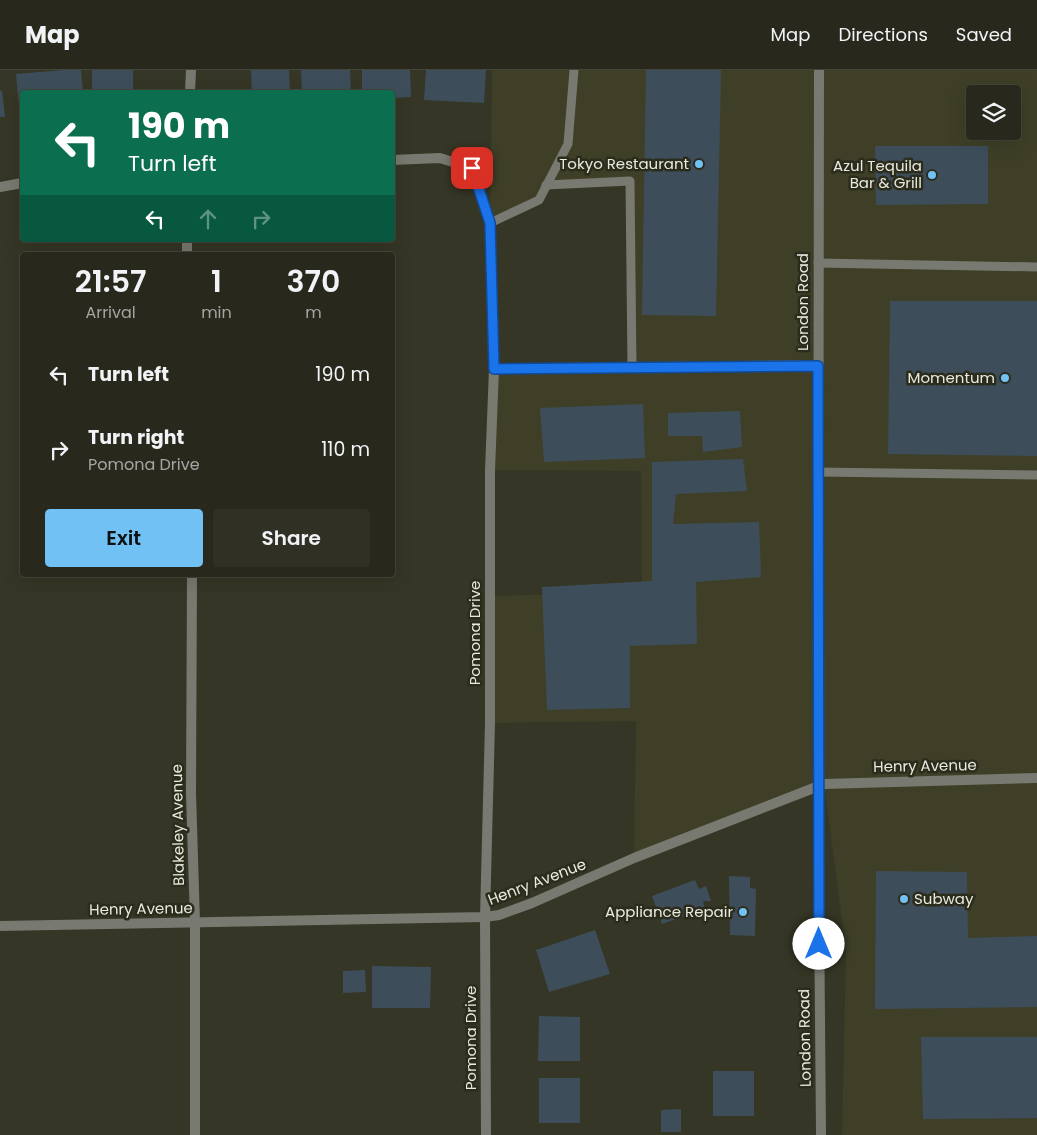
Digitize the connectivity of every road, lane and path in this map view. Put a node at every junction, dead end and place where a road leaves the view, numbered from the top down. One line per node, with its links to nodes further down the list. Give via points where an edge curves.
1 (191, 70): 4 (street)
2 (574, 70): 7 (lane, via 568,144)
3 (818, 70): 10 (street, London Road)
4 (190, 90)
5 (395, 160): 9 (street, Pomona Drive, via 440,158 472,168)
6 (20, 183): 8 (street)
7 (546, 185): 9 (lane, via 539,200); 13 (lane, via 630,181)
8 (0, 186)
9 (490, 223): 14 (street, Pomona Drive)
10 (818, 263): 11 (lane); 12 (street, London Road)
11 (1037, 267)
12 (818, 366): 13 (street); 15 (street, London Road)
13 (632, 368): 14 (street)
14 (494, 369): 20 (street, Pomona Drive)
15 (818, 472): 16 (lane); 19 (street, London Road)
16 (1037, 475)
17 (192, 577): 21 (street, Blakeley Avenue, via 191,793)
18 (1037, 778): 19 (street, Henry Avenue, via 834,782)
19 (818, 786): 20 (street, Henry Avenue, via 634,858 532,903); 25 (street, London Road)
20 (485, 917): 21 (street, Henry Avenue); 24 (street, Pomona Drive)
21 (195, 922): 22 (street, Henry Avenue); 23 (street, Blakeley Avenue)
22 (0, 926)
23 (195, 1135)
24 (486, 1135)
25 (821, 1135)

